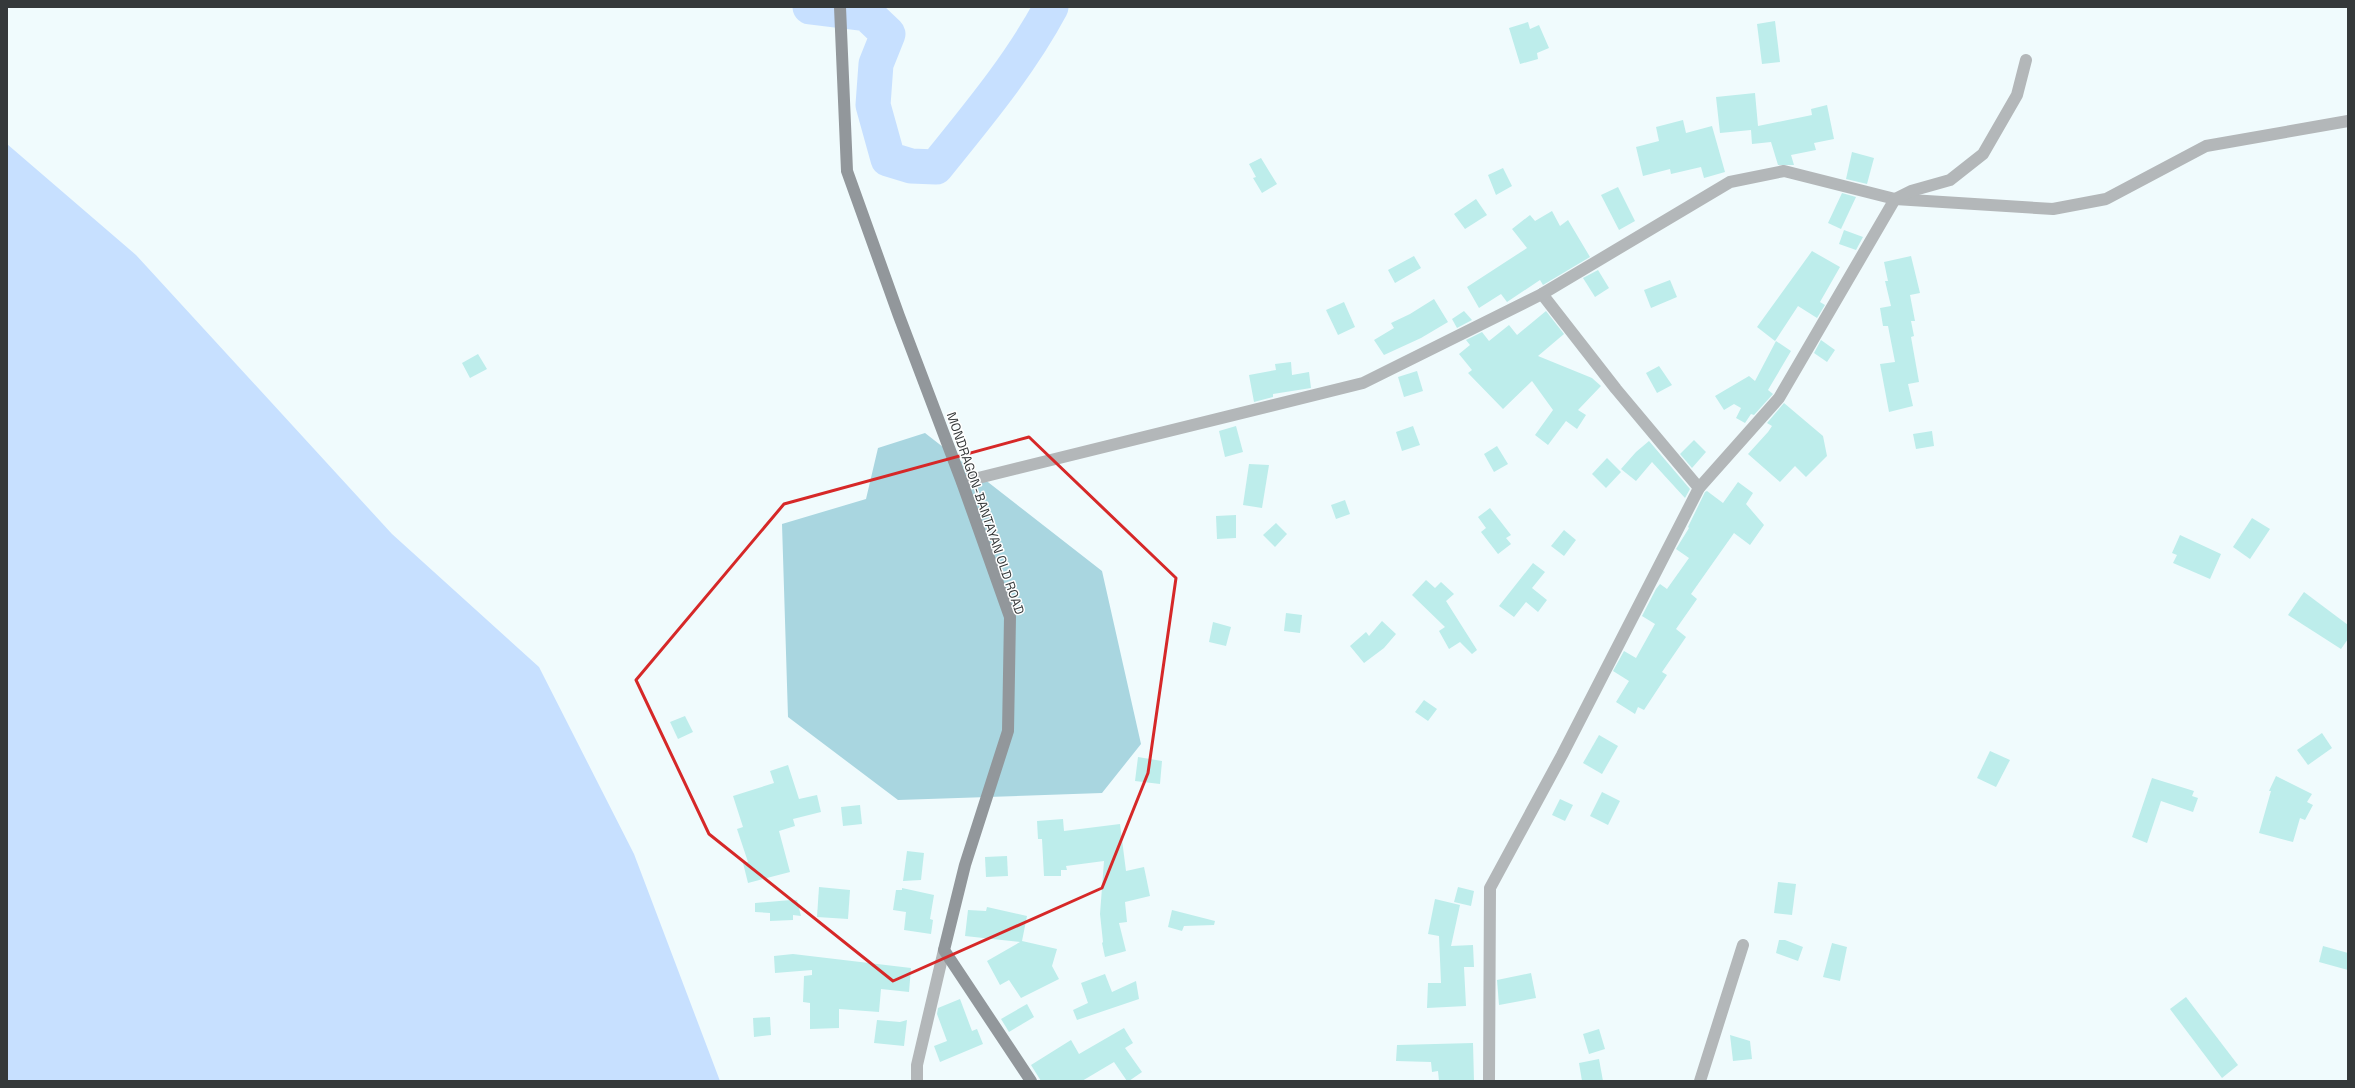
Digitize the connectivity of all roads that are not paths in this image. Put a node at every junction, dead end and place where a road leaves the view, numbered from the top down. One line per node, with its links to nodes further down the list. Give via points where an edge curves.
1 (840, 7): 6 (street, MONDRAGON-BANTAYAN OLD ROAD, via 847,171)
2 (2026, 60): 4 (street, via 2017,95 1984,154 1950,180 1911,191)
3 (2348, 121): 4 (street, via 2206,146 2106,199 2053,209)
4 (1895, 199): 5 (street, via 1784,170 1730,182); 7 (street, via 1779,398)
5 (1542, 294): 6 (street, via 1363,382); 7 (street)
6 (962, 482): 9 (street, MONDRAGON-BANTAYAN OLD ROAD, via 1010,617 1008,731 965,865)
7 (1699, 488): 12 (street, via 1562,755 1490,888)
8 (1743, 944): 13 (street)
9 (944, 950): 10 (street, via 917,1065); 11 (street)
10 (917, 1081)
11 (1031, 1081)
12 (1489, 1081)
13 (1700, 1081)

